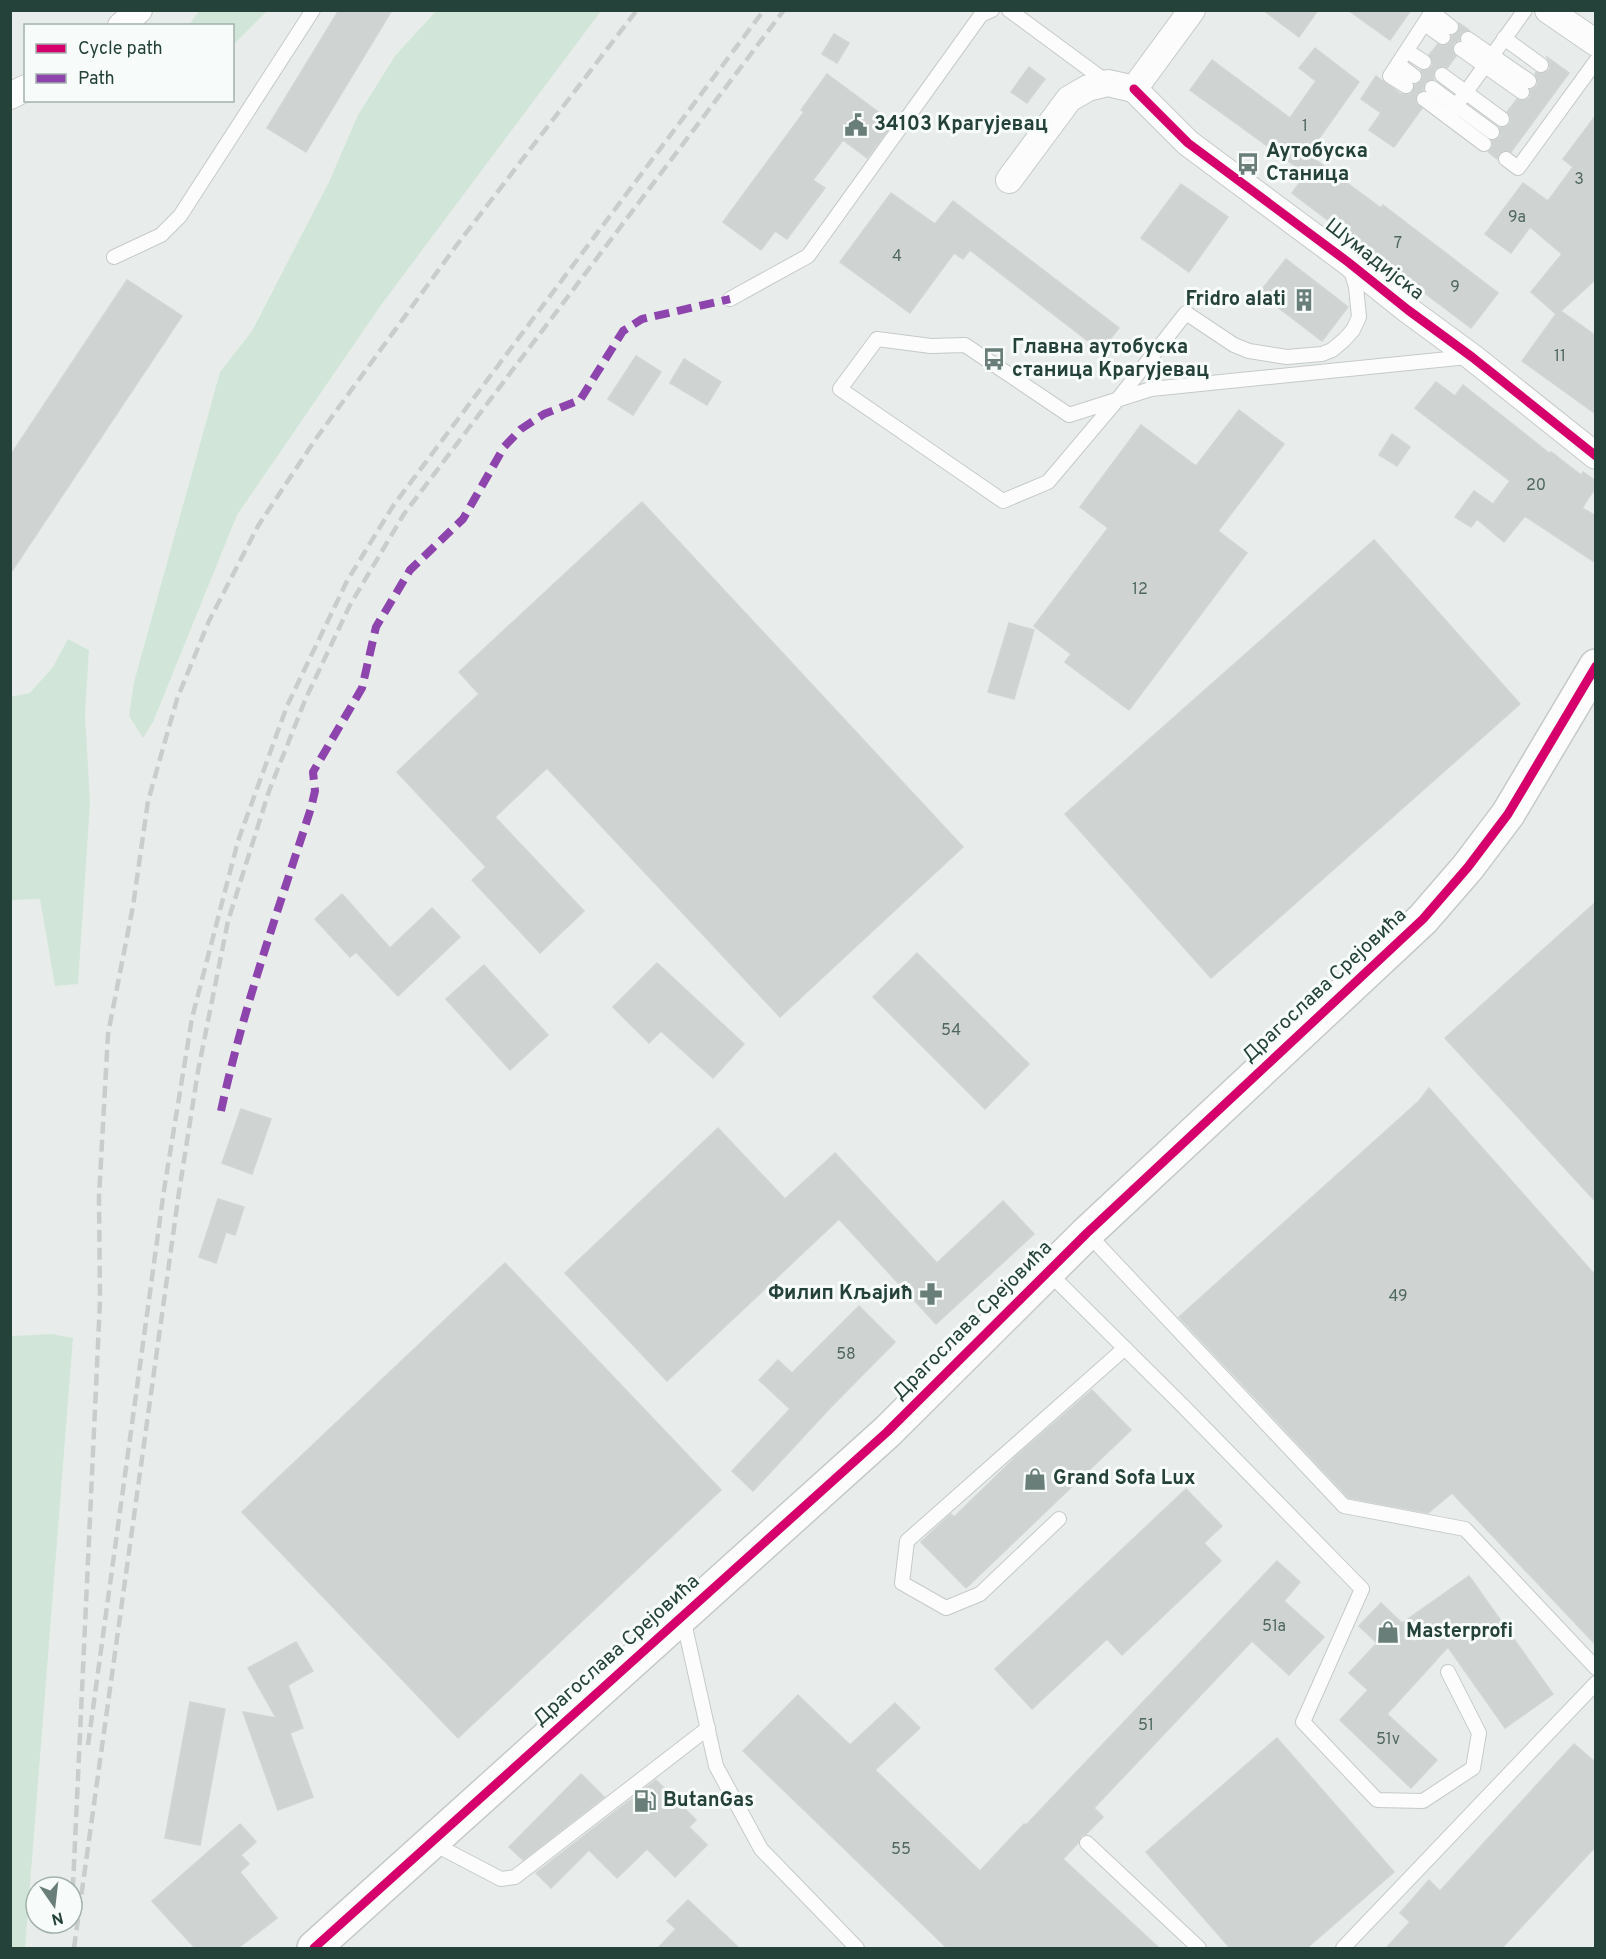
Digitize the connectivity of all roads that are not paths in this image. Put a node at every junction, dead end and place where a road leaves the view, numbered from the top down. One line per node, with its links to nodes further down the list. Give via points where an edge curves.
1 (139, 10): 9 (street)
2 (313, 10): 38 (lane, via 180,216 160,235)
3 (992, 10): 40 (lane, via 981,15 808,256)
4 (1010, 10): 22 (lane)
5 (1192, 10): 25 (street)
6 (1525, 10): 11 (lane)
7 (1548, 10): 13 (street)
8 (1430, 16): 10 (lane); 14 (lane)
9 (122, 24)
10 (1447, 32)
11 (1504, 38): 15 (lane); 18 (lane)
12 (1464, 44): 15 (lane)
13 (1596, 44)
14 (1407, 51): 17 (lane); 21 (lane, via 1390,76)
15 (1488, 60): 23 (lane); 27 (lane)
16 (1596, 61): 26 (lane)
17 (1424, 62)
18 (1541, 65)
19 (1442, 75): 27 (lane)
20 (1563, 80): 26 (lane)
21 (1410, 81)
22 (1108, 83): 25 (street); 37 (street, via 1088,88 1070,99)
23 (1525, 87)
24 (24, 89): 28 (street)
25 (1134, 89): 39 (street, Шумадијска, via 1188,143)
26 (1575, 89): 31 (lane)
27 (1466, 91): 30 (lane); 33 (lane)
28 (10, 96)
29 (1547, 102): 31 (lane)
30 (1456, 106): 32 (lane); 32 (lane, via 1428,94); 32 (lane, via 1488,138)
31 (1559, 111): 35 (lane)
32 (1448, 117)
33 (1502, 119)
34 (1524, 134): 35 (lane)
35 (1537, 143): 36 (lane, via 1518,168)
36 (1510, 154)
37 (1009, 180)
38 (114, 257)
39 (1348, 262): 41 (street, Шумадијска); 42 (lane, via 1359,317 1353,330 1332,350 1287,357 1249,351 1186,313)
40 (730, 299)
41 (1472, 357): 42 (lane, via 1151,389); 43 (street, Шумадијска)
42 (1118, 399): 42 (lane, via 1069,415 965,345 931,346 877,339 840,389 1003,501 1048,482)
43 (1596, 456)
44 (1596, 666): 45 (street, Драгослава Срејовића, via 1508,814 1446,895)
45 (1087, 1233): 46 (street, Драгослава Срејовића); 50 (lane, via 1344,1506 1465,1529)
46 (1048, 1272): 47 (lane); 49 (street, Драгослава Срејовића, via 887,1432)
47 (1125, 1348): 48 (lane, via 907,1541 902,1582 946,1608 980,1594); 51 (lane, via 1362,1589 1304,1722 1377,1800 1423,1801 1473,1768 1479,1733)
48 (1059, 1519)
49 (683, 1616): 53 (lane); 54 (street, Драгослава Срејовића)
50 (1596, 1668)
51 (1448, 1672)
52 (1596, 1683): 59 (lane)
53 (708, 1728): 54 (lane, via 515,1877 501,1879); 57 (lane, via 716,1766 761,1849)
54 (432, 1843): 56 (street, Драгослава Срејовића)
55 (1087, 1843): 58 (lane)
56 (326, 1942)
57 (857, 1948)
58 (1199, 1948)
59 (1343, 1948)

